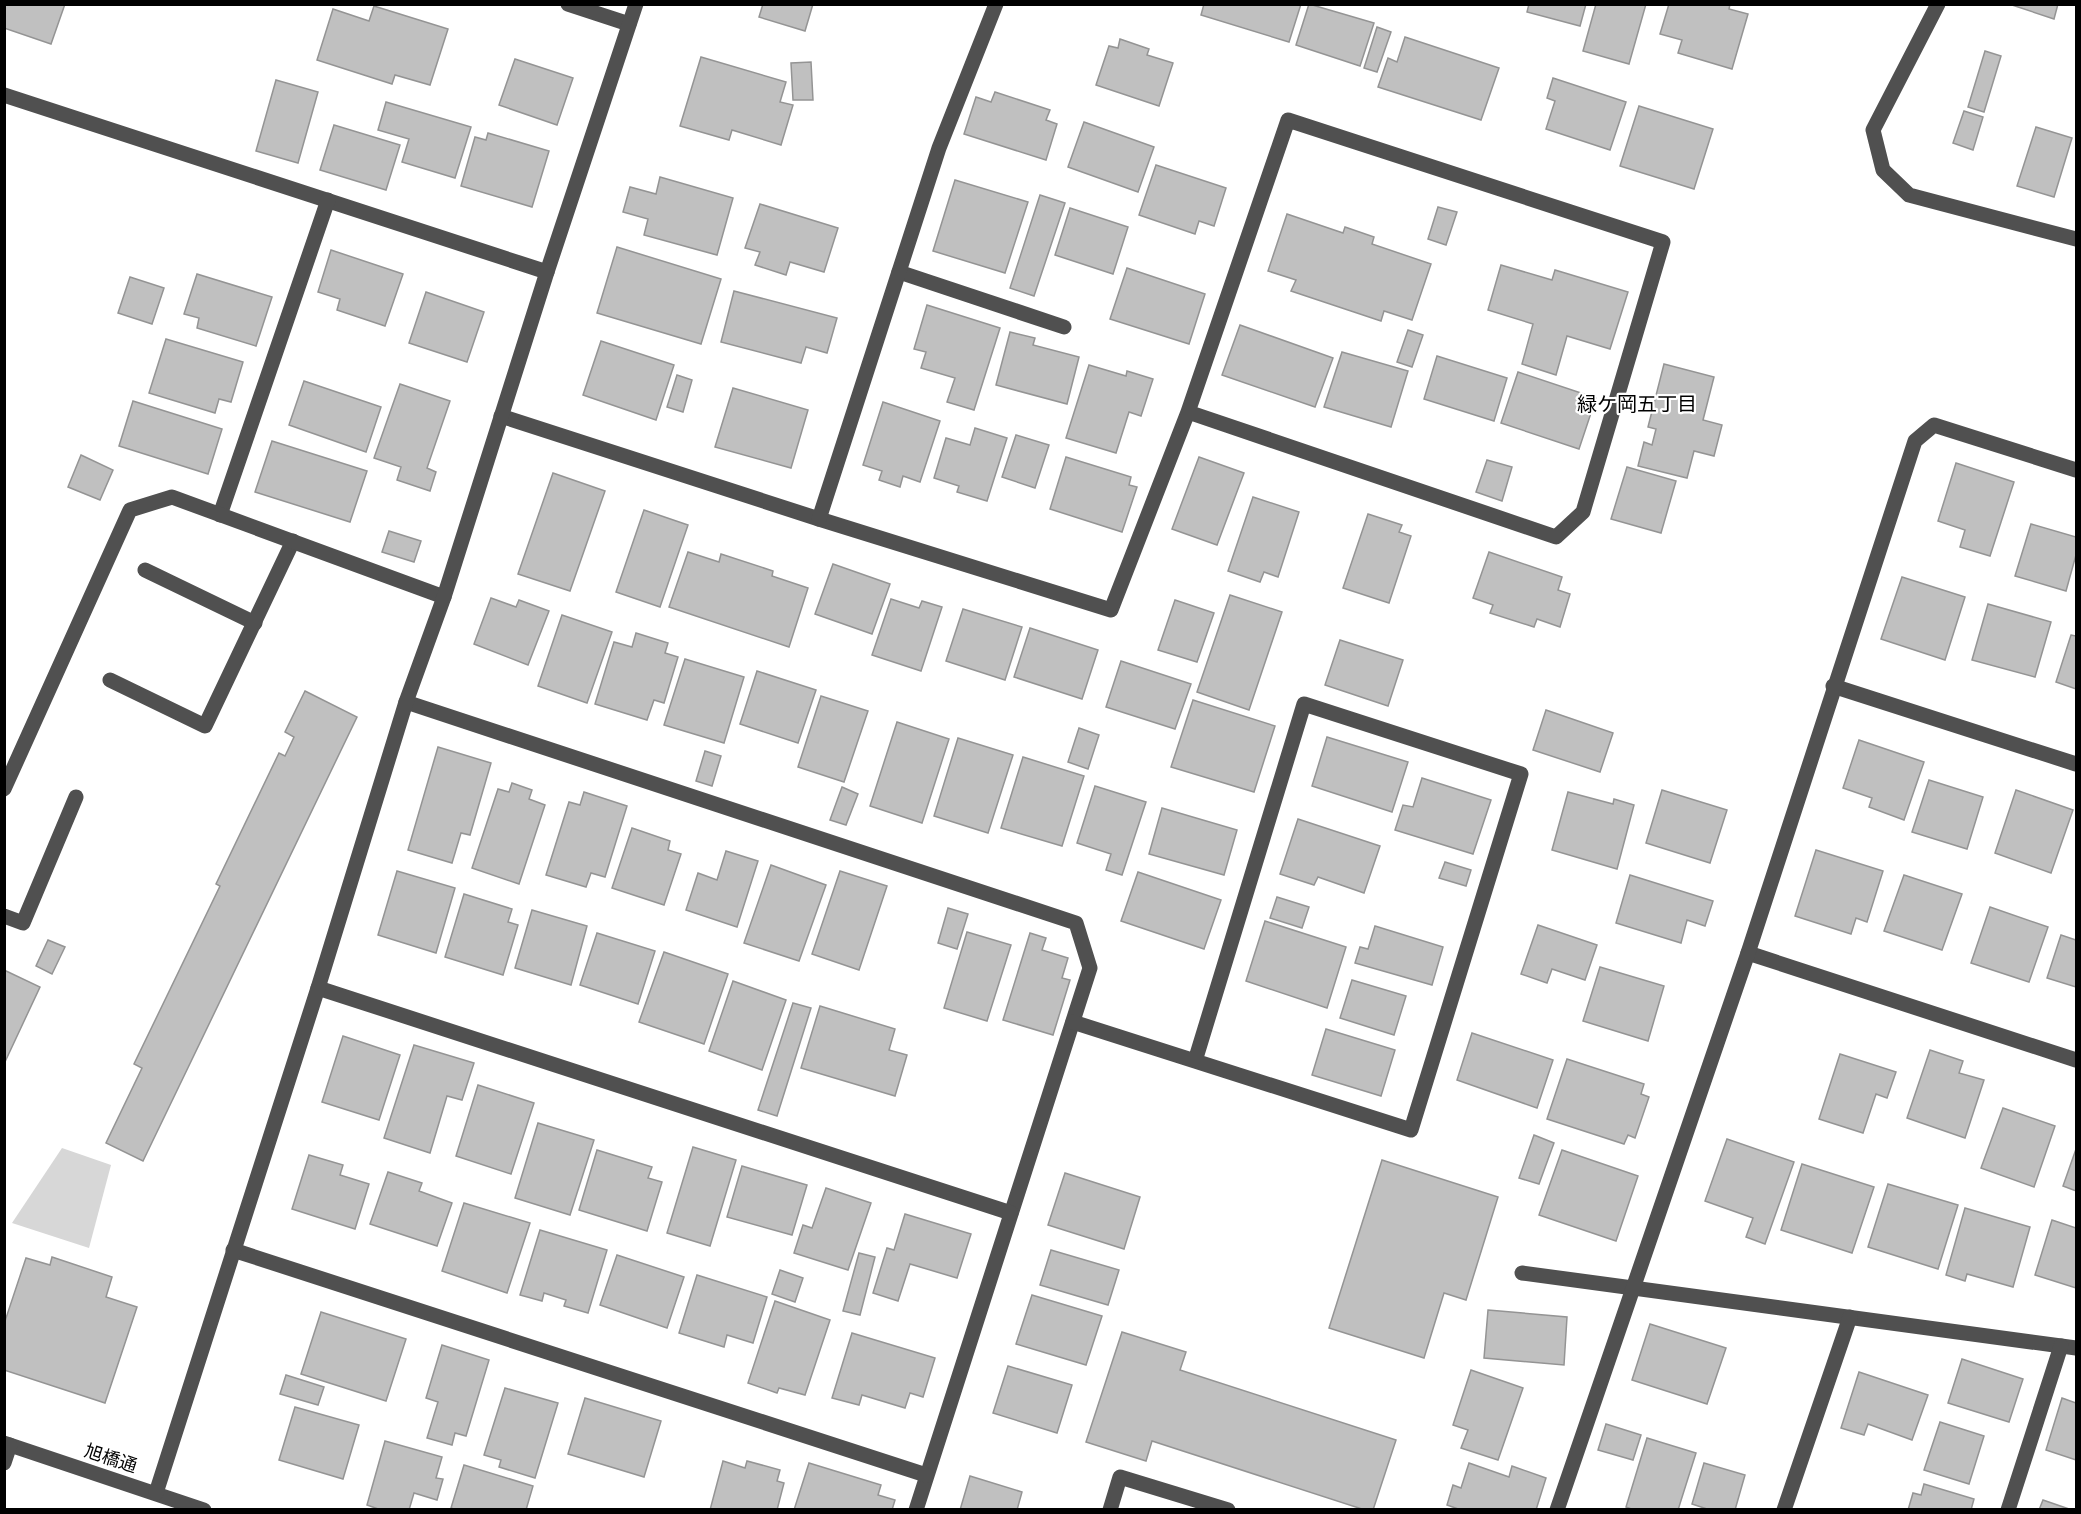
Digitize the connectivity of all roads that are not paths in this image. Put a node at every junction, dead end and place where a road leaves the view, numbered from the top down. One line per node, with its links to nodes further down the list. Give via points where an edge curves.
1 (568, 4): 5 (street)
2 (636, 4): 5 (street)
3 (996, 4): 10 (street, via 939,148)
4 (1938, 4): 8 (street, via 1873,130 1882,170 1909,195)
5 (629, 24): 9 (street)
6 (4, 95): 7 (street)
7 (328, 200): 9 (street); 15 (street)
8 (2076, 238)
9 (547, 272): 13 (street)
10 (899, 272): 11 (street); 16 (street)
11 (1064, 327)
12 (1188, 412): 12 (street, via 1556,537 1583,512 1663,242 1288,120); 16 (street, via 1112,610)
13 (501, 416): 16 (street); 19 (street)
14 (2076, 470): 22 (street, via 1934,424 1915,441)
15 (220, 515): 17 (street); 25 (street, via 171,497 130,510)
16 (819, 519)
17 (293, 541): 19 (street); 20 (street)
18 (145, 570): 20 (street)
19 (444, 597): 23 (street)
20 (255, 623): 21 (street, via 205,726)
21 (110, 680)
22 (1833, 686): 24 (street); 28 (street)
23 (406, 702): 29 (street); 30 (street, via 1076,922 1090,968)
24 (2076, 764)
25 (4, 789)
26 (76, 798): 27 (street, via 22,923)
27 (4, 916)
28 (1748, 952): 31 (street); 36 (street)
29 (318, 988): 33 (street); 34 (street)
30 (1073, 1022): 32 (street); 33 (street)
31 (2076, 1060)
32 (1195, 1061): 32 (street, via 1411,1130 1521,774 1304,704)
33 (1011, 1213): 41 (street)
34 (233, 1250): 41 (street); 42 (street)
35 (1522, 1273): 36 (street)
36 (1633, 1288): 37 (street); 47 (street)
37 (1850, 1317): 38 (street); 48 (street)
38 (2069, 1347): 49 (street)
39 (7, 1444): 40 (street); 42 (street, 旭橋通)
40 (4, 1463)
41 (926, 1476): 44 (street)
42 (156, 1493): 43 (street, 旭橋通)
43 (204, 1509)
44 (916, 1509)
45 (1110, 1509): 46 (street, via 1120,1477)
46 (1228, 1509)
47 (1557, 1509)
48 (1784, 1509)
49 (2008, 1509)

